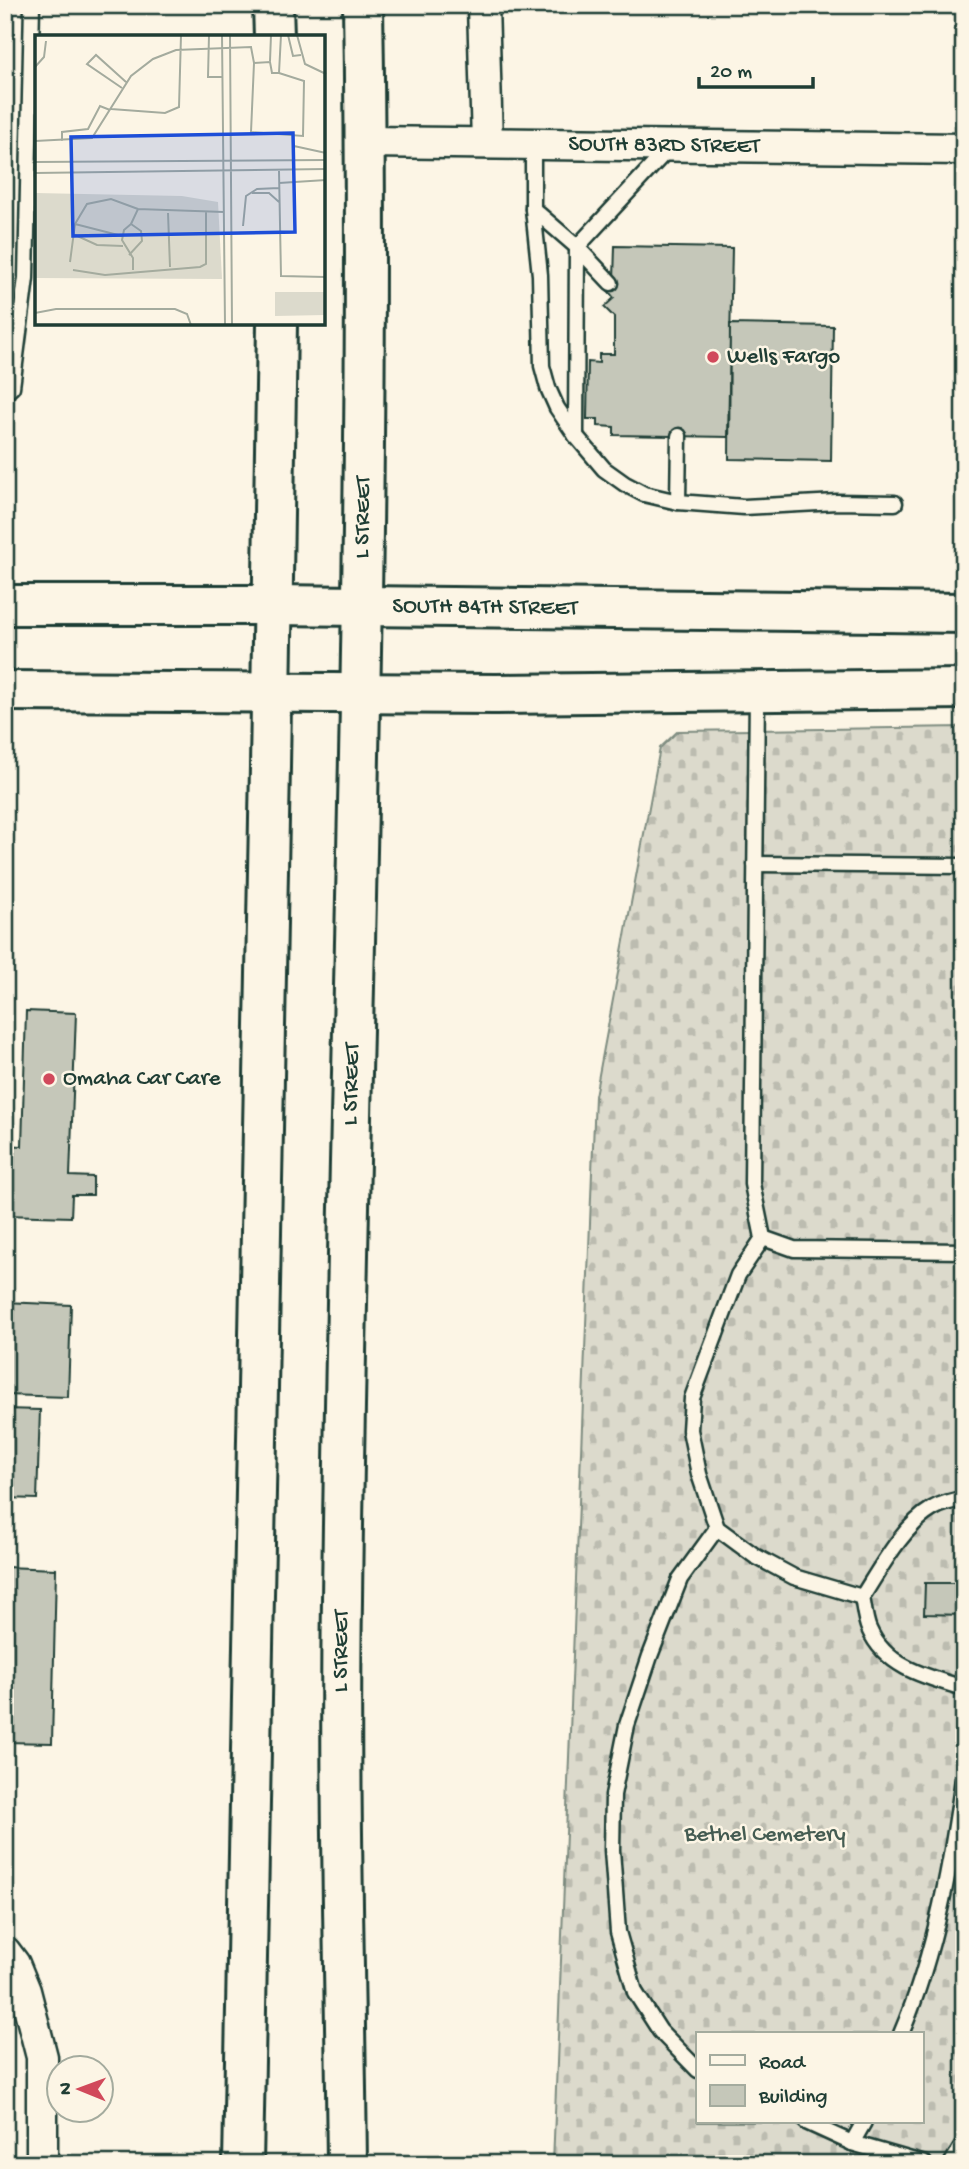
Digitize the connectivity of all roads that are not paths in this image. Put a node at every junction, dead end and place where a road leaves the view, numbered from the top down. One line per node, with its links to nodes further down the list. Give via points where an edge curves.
1 (32, 5): 15 (lane, via 26,278 12,387)
2 (273, 5): 5 (main road)
3 (363, 5): 6 (main road, L STREET)
4 (482, 5): 7 (street)
5 (274, 35)
6 (365, 142): 7 (street, SOUTH 83RD STREET); 22 (main road, L STREET)
7 (487, 143): 8 (street, SOUTH 83RD STREET)
8 (533, 144): 9 (street, SOUTH 83RD STREET); 11 (lane)
9 (670, 146): 10 (street, SOUTH 83RD STREET); 12 (lane)
10 (964, 149)
11 (533, 209): 12 (lane); 16 (lane, via 542,366 557,408)
12 (577, 247): 13 (lane); 16 (lane)
13 (611, 283)
14 (277, 326): 21 (main road)
15 (5, 393)
16 (576, 436): 18 (lane, via 625,484)
17 (679, 436): 18 (lane)
18 (678, 502): 19 (lane, via 744,507)
19 (895, 503)
20 (5, 604): 21 (main road, SOUTH 84TH STREET)
21 (273, 605): 22 (main road, SOUTH 84TH STREET); 27 (main road)
22 (362, 606): 23 (main road, SOUTH 84TH STREET); 28 (main road, L STREET)
23 (964, 613)
24 (964, 689): 26 (main road)
25 (5, 691): 27 (main road)
26 (757, 692): 28 (main road); 29 (lane)
27 (272, 693): 28 (main road); 46 (main road)
28 (360, 694): 47 (main road, L STREET, via 342,1603)
29 (755, 864): 30 (lane); 31 (lane, via 752,1184)
30 (964, 866)
31 (763, 1238): 32 (lane, via 794,1249); 34 (lane, via 738,1275 692,1398 690,1430)
32 (964, 1251)
33 (964, 1499): 35 (lane, via 932,1509 913,1525)
34 (718, 1528): 35 (lane, via 794,1577); 40 (lane, via 680,1580 655,1643 627,1725 613,1796 618,1932 635,1992 660,2031)
35 (862, 1597): 36 (lane, via 869,1629 886,1654 917,1675)
36 (964, 1688)
37 (964, 1771): 39 (lane, via 934,1935)
38 (5, 1952): 45 (street, via 25,1991 42,2057)
39 (902, 2032)
40 (696, 2068)
41 (810, 2124): 44 (lane)
42 (863, 2124): 44 (lane)
43 (964, 2143): 49 (lane)
44 (852, 2144): 48 (lane)
45 (42, 2164)
46 (243, 2164)
47 (346, 2164)
48 (925, 2164)
49 (951, 2164)

